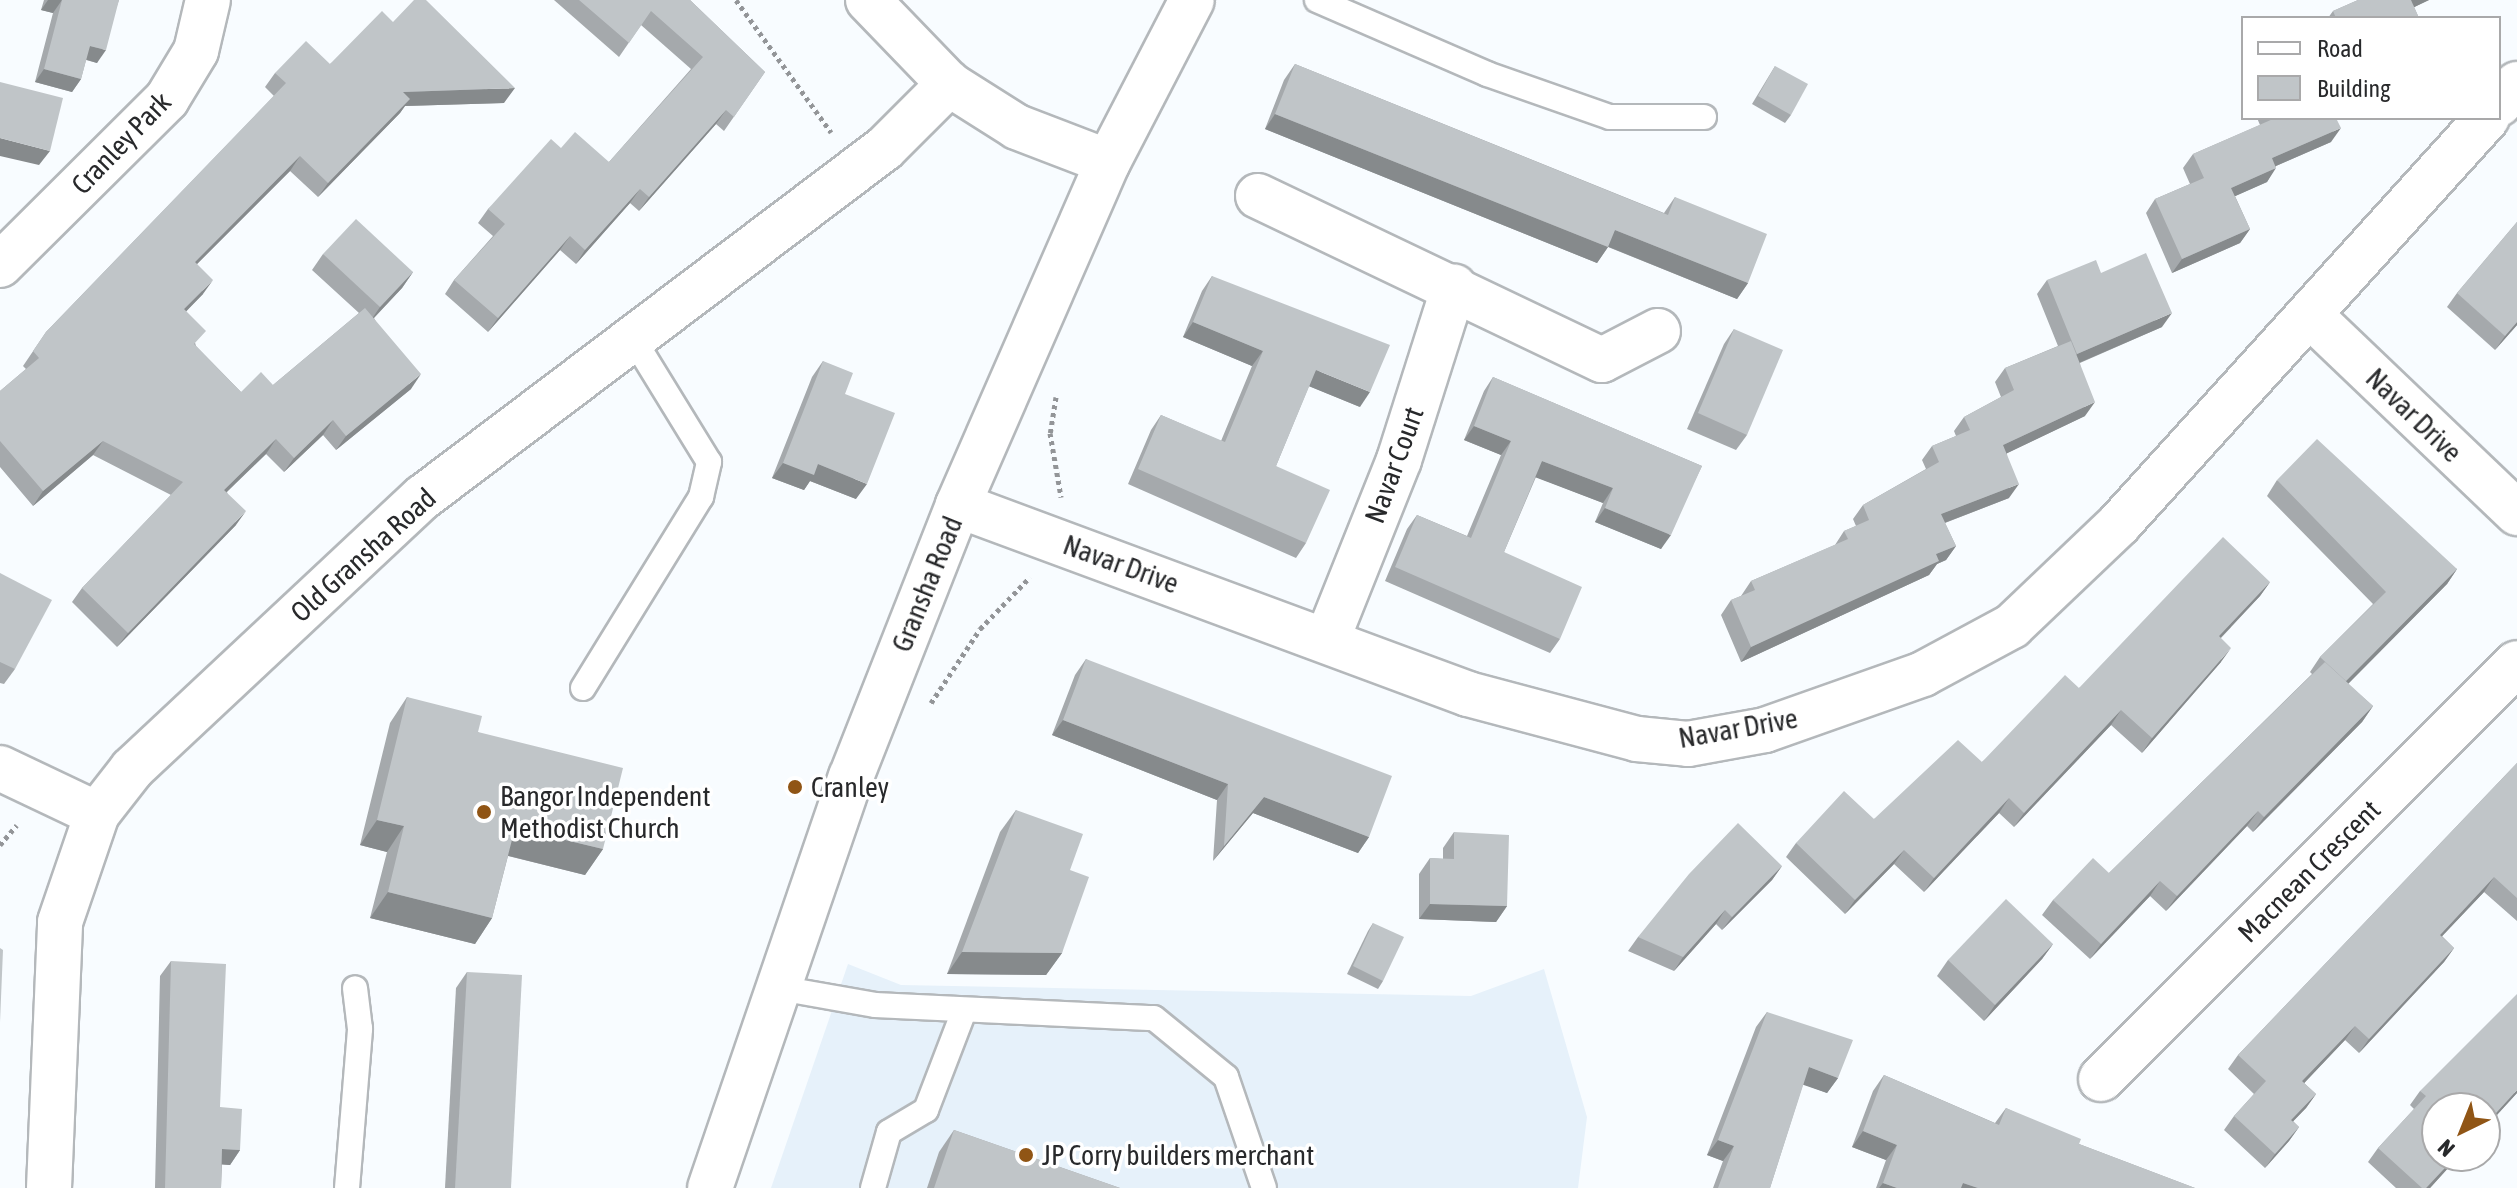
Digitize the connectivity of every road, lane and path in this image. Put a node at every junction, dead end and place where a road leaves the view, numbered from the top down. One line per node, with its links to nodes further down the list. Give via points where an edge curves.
1 (208, 0): 14 (street, Cranley Park, via 196,51 167,99)
2 (736, 0): 12 (path)
3 (868, 0): 6 (street)
4 (1192, 0): 11 (street, Gransha Road)
5 (1317, 0): 9 (lane, via 1487,74 1610,117)
6 (949, 84): 11 (street, via 1017,127); 12 (street, Old Gransha Road)
7 (2517, 84): 8 (street)
8 (2501, 102)
9 (1704, 117)
10 (2485, 120): 16 (street, Navar Drive)
11 (1108, 162): 20 (street, Gransha Road)
12 (858, 168): 18 (street, Old Gransha Road)
13 (1258, 196): 15 (street, via 1351,246)
14 (0, 265)
15 (1454, 287): 17 (street, via 1602,360); 23 (street, Navar Court, via 1399,460)
16 (2312, 317): 21 (street, Navar Drive); 23 (street, Navar Drive, via 2119,524 2012,626 1923,674 1835,707 1688,744 1637,739 1468,694)
17 (1658, 331)
18 (632, 337): 25 (lane, via 709,462 701,497); 28 (street, Old Gransha Road, via 423,497 132,769)
19 (1058, 390): 22 (path, via 1050,433 1062,492)
20 (958, 505): 22 (street, Navar Drive); 30 (street, Gransha Road)
21 (2517, 513)
22 (1049, 538): 23 (street, Navar Drive); 26 (path, via 1023,590 980,629)
23 (1327, 640)
24 (2517, 663): 32 (street, Macnean Crescent)
25 (583, 688)
26 (924, 714)
27 (0, 768): 28 (street)
28 (97, 814): 33 (street, Old Gransha Road, via 60,922)
29 (355, 988): 34 (lane, via 360,1029)
30 (779, 988): 31 (lane); 35 (street, Gransha Road)
31 (964, 1011): 36 (lane, via 926,1110 889,1132); 37 (lane, via 1154,1018 1226,1077)
32 (2101, 1079)
33 (49, 1188)
34 (347, 1188)
35 (710, 1188)
36 (873, 1188)
37 (1264, 1188)

